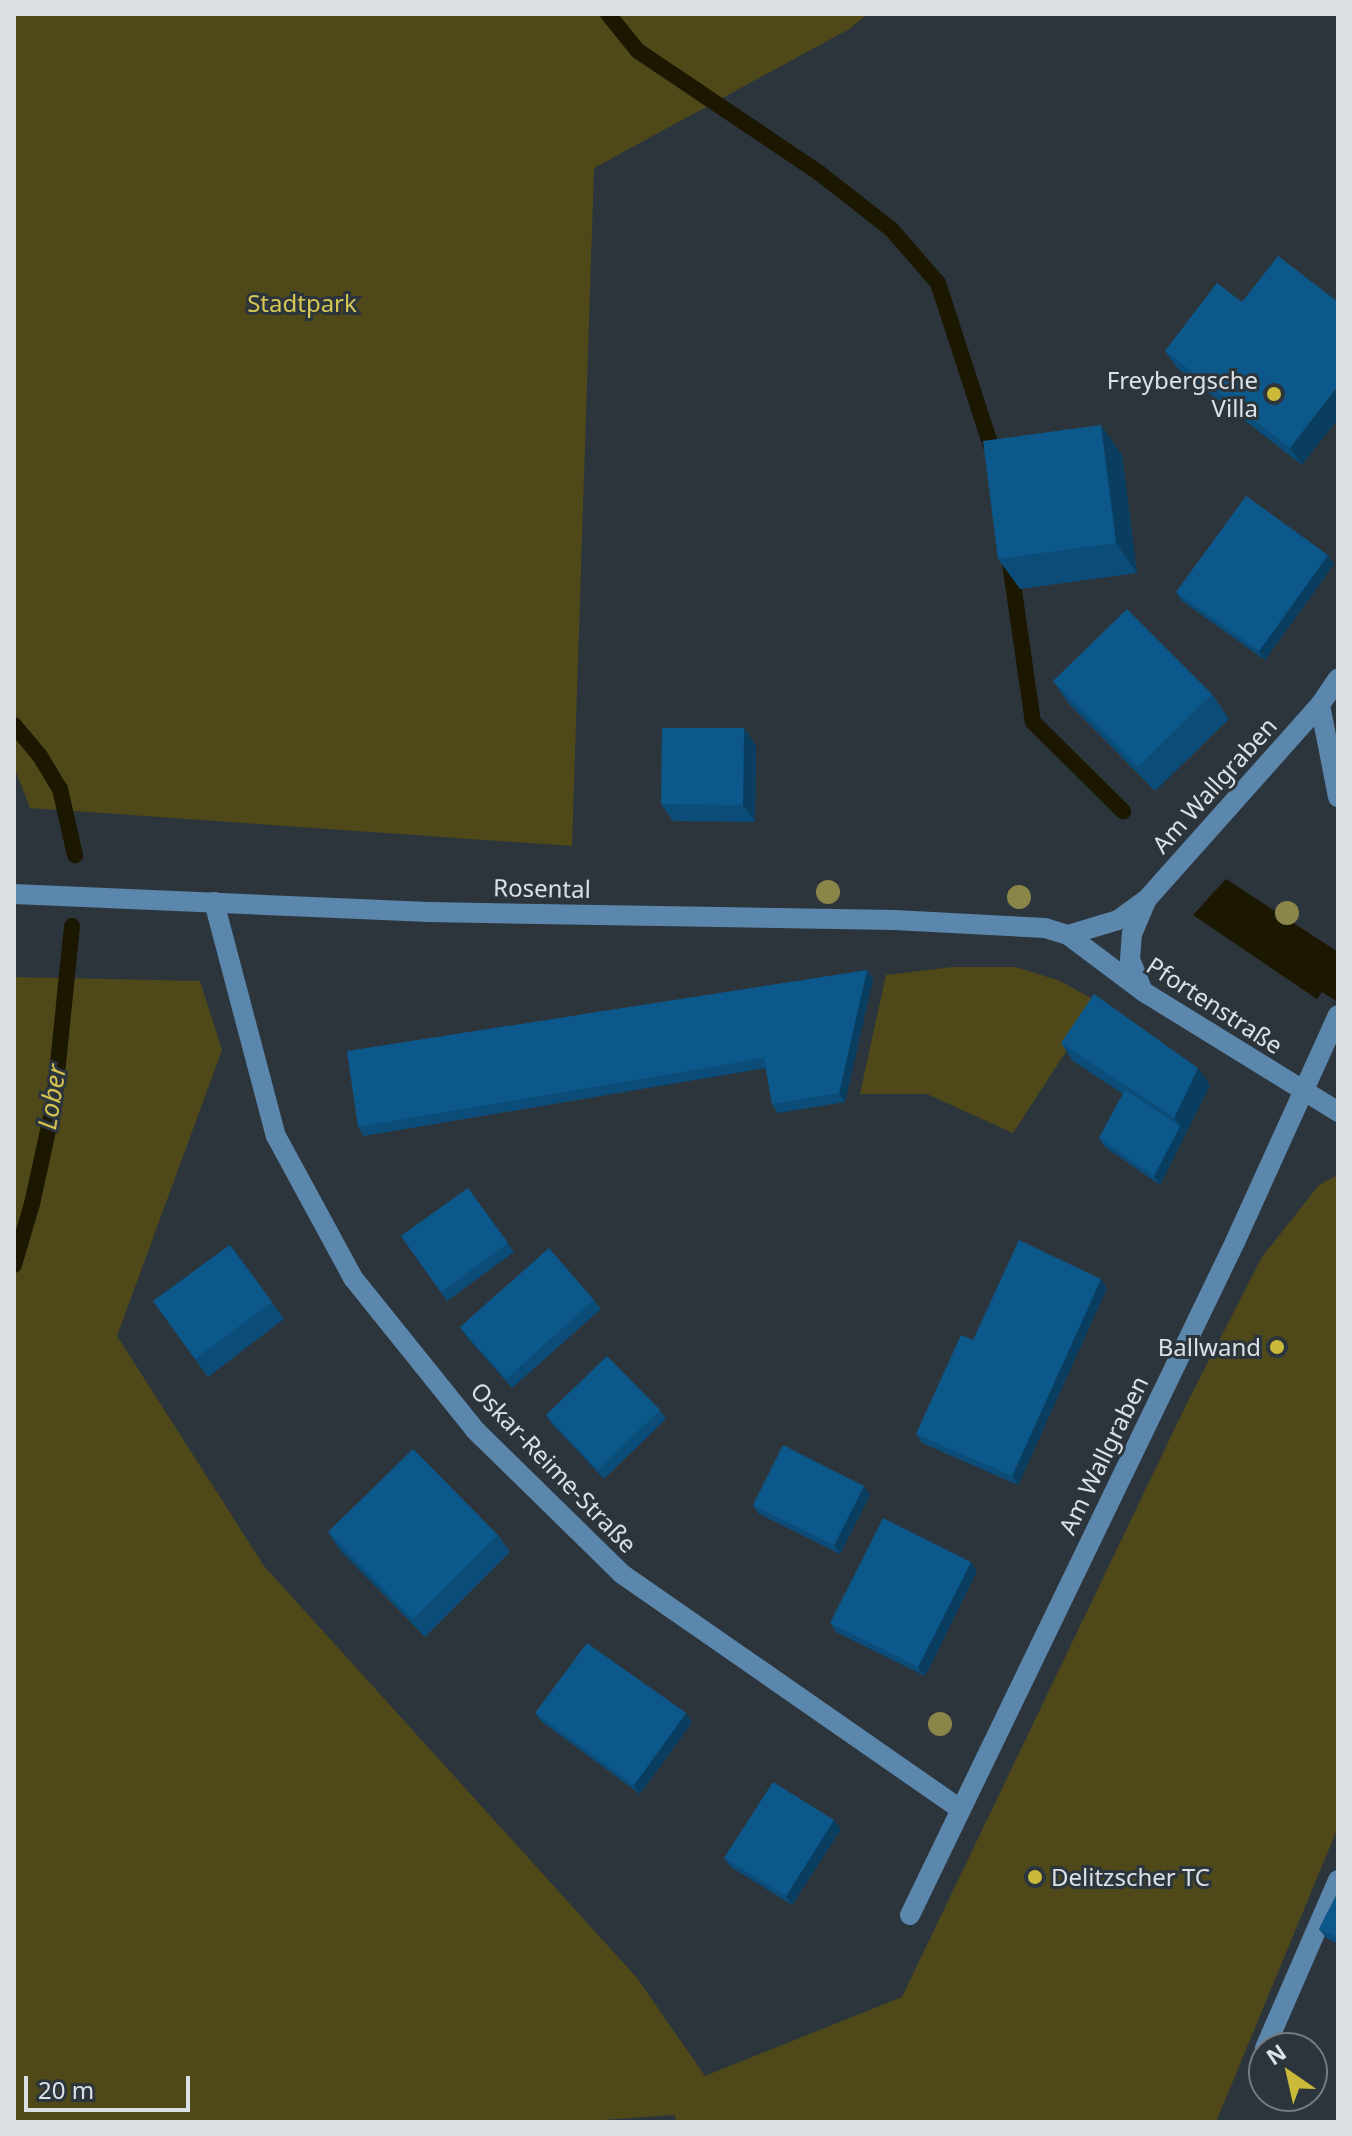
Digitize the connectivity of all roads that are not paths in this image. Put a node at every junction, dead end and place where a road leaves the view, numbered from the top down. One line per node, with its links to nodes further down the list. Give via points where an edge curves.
1 (1338, 678): 2 (street, Am Wallgraben)
2 (1320, 705): 3 (street); 5 (street, Am Wallgraben)
3 (1338, 797)
4 (14, 894): 6 (street, Rosental)
5 (1147, 899): 7 (street, Am Wallgraben, via 1118,920); 8 (street, Am Wallgraben, via 1132,934 1130,960)
6 (214, 902): 7 (street, Rosental, via 429,912 894,920 1045,928); 12 (street, Oskar-Reime-Straße, via 276,1136 353,1278 475,1430 622,1574)
7 (1068, 935): 8 (street, Pfortenstraße)
8 (1144, 992): 10 (street, Pfortenstraße)
9 (1338, 1015): 10 (street, Am Wallgraben)
10 (1301, 1091): 11 (street, Pfortenstraße); 12 (street, Am Wallgraben, via 1235,1242)
11 (1338, 1112)
12 (960, 1809): 14 (street, Am Wallgraben)
13 (1338, 1880): 15 (street)
14 (910, 1915)
15 (1272, 2032)

